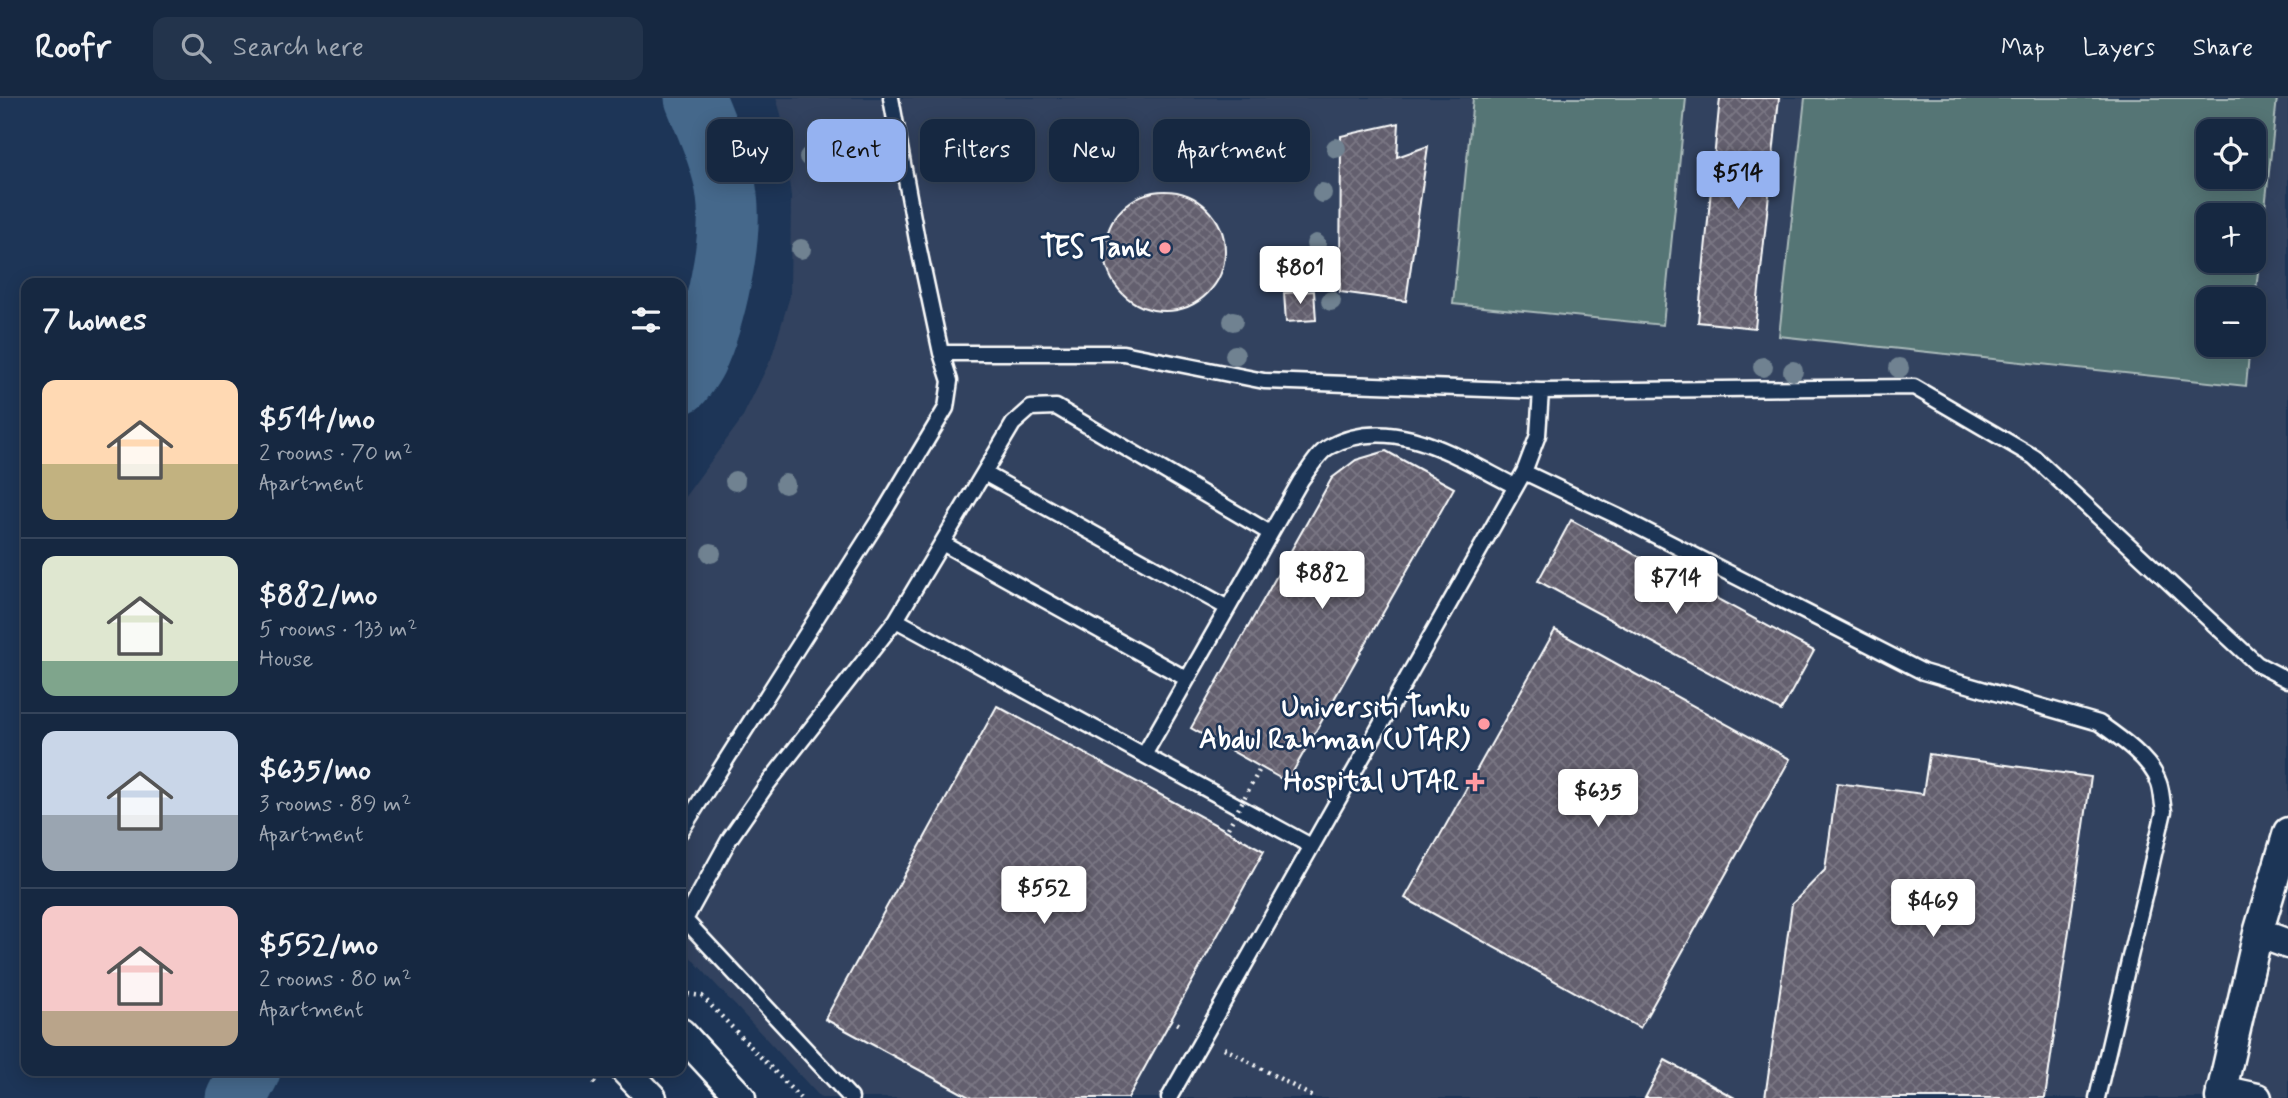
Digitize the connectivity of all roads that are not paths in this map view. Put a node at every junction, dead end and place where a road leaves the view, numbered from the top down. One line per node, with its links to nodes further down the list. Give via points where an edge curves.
1 (891, 98): 2 (lane)
2 (941, 353): 3 (lane, via 1122,353 1264,381); 14 (lane, via 950,381 946,408)
3 (1541, 391): 4 (lane, via 1538,435); 12 (lane, via 1914,387 2035,457 2257,664)
4 (1524, 472): 6 (lane); 28 (lane, via 1923,672 2099,723 2143,759 2159,781 2164,811)
5 (984, 473): 7 (lane, via 1013,424 1031,408 1056,407); 8 (lane); 9 (lane)
6 (1515, 486): 7 (lane, via 1427,442 1390,435 1358,436 1326,448); 16 (lane)
7 (1270, 533): 9 (lane)
8 (942, 542): 10 (lane); 11 (lane)
9 (1228, 608): 11 (lane)
10 (895, 620): 13 (lane); 17 (lane, via 766,786 730,838)
11 (1187, 679): 13 (lane)
12 (2288, 680)
13 (1144, 755): 16 (lane)
14 (686, 823)
15 (2288, 832): 19 (street)
16 (1311, 846): 27 (lane)
17 (686, 919)
18 (686, 927): 26 (lane)
19 (2258, 933): 20 (street); 23 (street)
20 (2288, 944)
21 (686, 1038): 25 (street)
22 (631, 1076): 24 (street)
23 (2220, 1094): 29 (street)
24 (652, 1098)
25 (741, 1098)
26 (851, 1098)
27 (1169, 1098)
28 (2097, 1098)
29 (2257, 1098)

